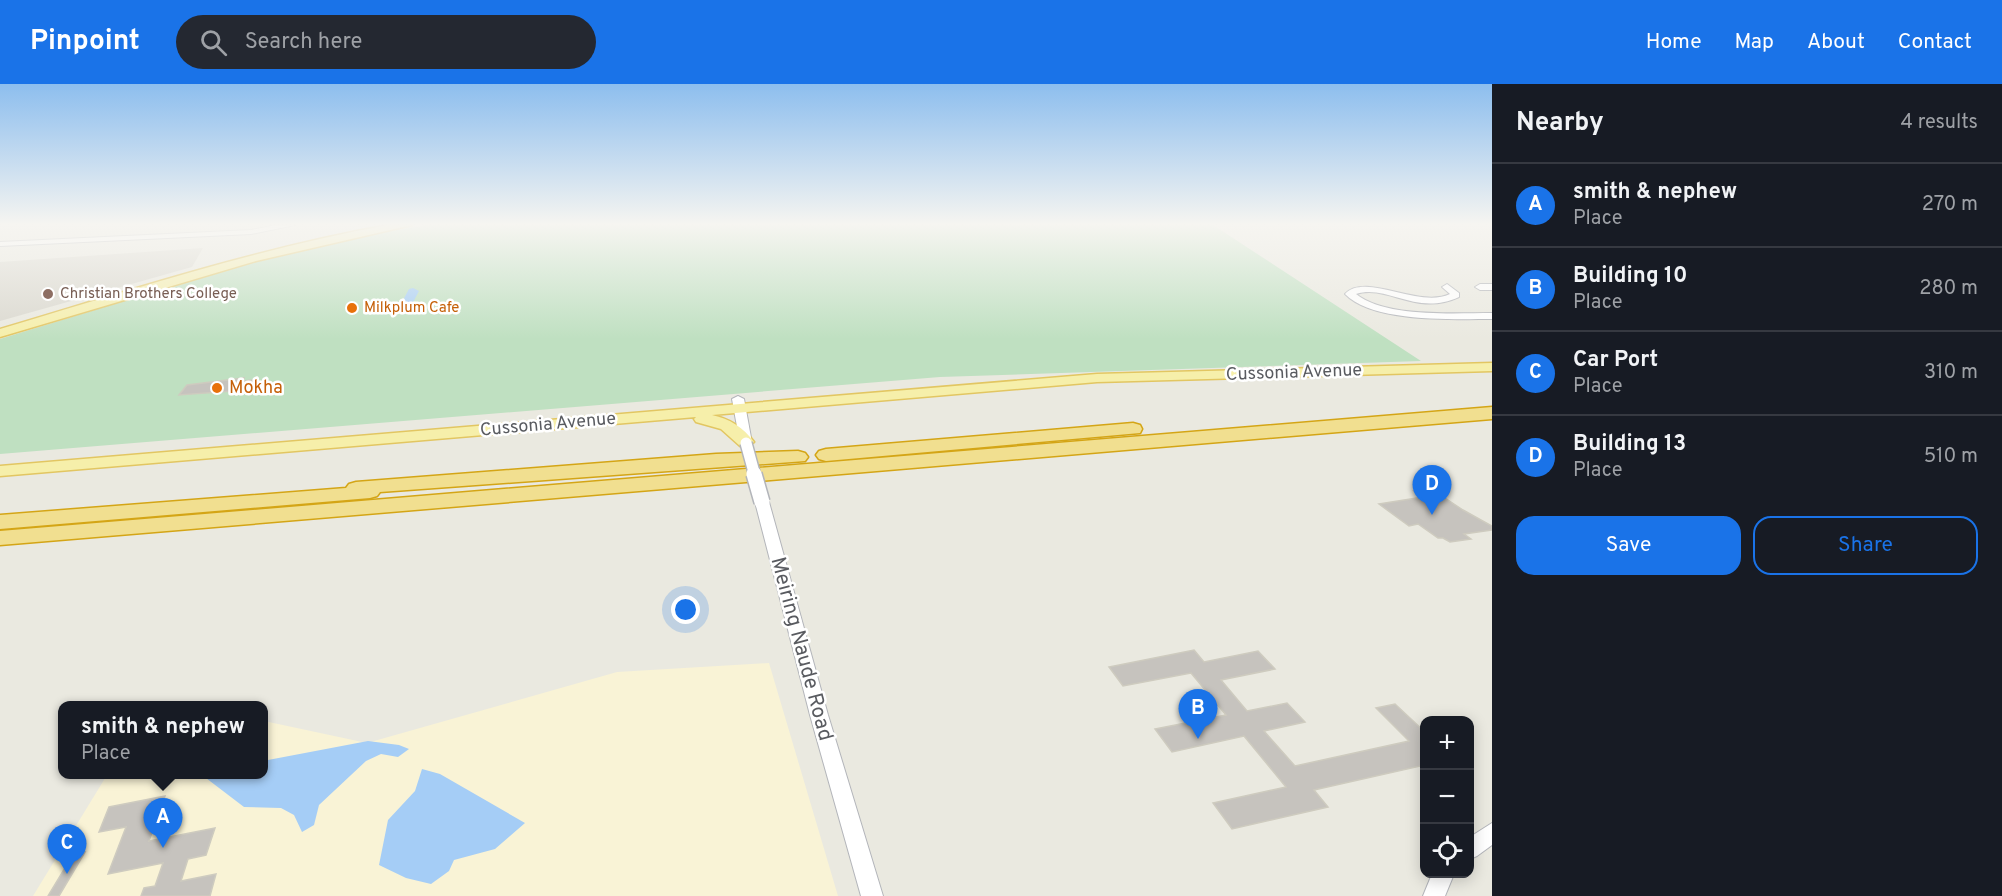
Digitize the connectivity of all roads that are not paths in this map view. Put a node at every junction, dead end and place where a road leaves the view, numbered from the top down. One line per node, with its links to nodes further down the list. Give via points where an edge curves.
1 (227, 263): 7 (main road)
2 (239, 263): 8 (main road)
3 (1446, 287): 6 (street, via 1456,295 1438,301 1366,289 1350,294 1363,304 1394,311)
4 (1480, 287): 5 (street)
5 (1492, 287)
6 (1492, 316)
7 (0, 328)
8 (0, 333)
9 (1492, 367): 10 (main road, Cussonia Avenue)
10 (1096, 378): 12 (main road, Cussonia Avenue, via 981,380); 13 (main road, Cussonia Avenue)
11 (1492, 399): 17 (highway)
12 (739, 404): 13 (main road, Cussonia Avenue); 15 (main road, Cussonia Avenue); 16 (street, Meiring Naude Road); 18 (main road, Cussonia Avenue)
13 (805, 404): 16 (main road, via 758,413 751,420)
14 (1492, 413): 20 (highway)
15 (612, 420): 16 (main road, via 711,419 731,426); 19 (main road, Cussonia Avenue)
16 (746, 442): 28 (street, Meiring Naude Road, bridge, via 813,695)
17 (798, 457): 21 (highway); 22 (highway)
18 (0, 462)
19 (0, 471)
20 (377, 506): 23 (highway); 24 (highway)
21 (0, 512)
22 (0, 522)
23 (0, 538)
24 (0, 548)
25 (1492, 833): 26 (street)
26 (1474, 846)
27 (1441, 878): 29 (street)
28 (872, 896)
29 (1434, 896)

